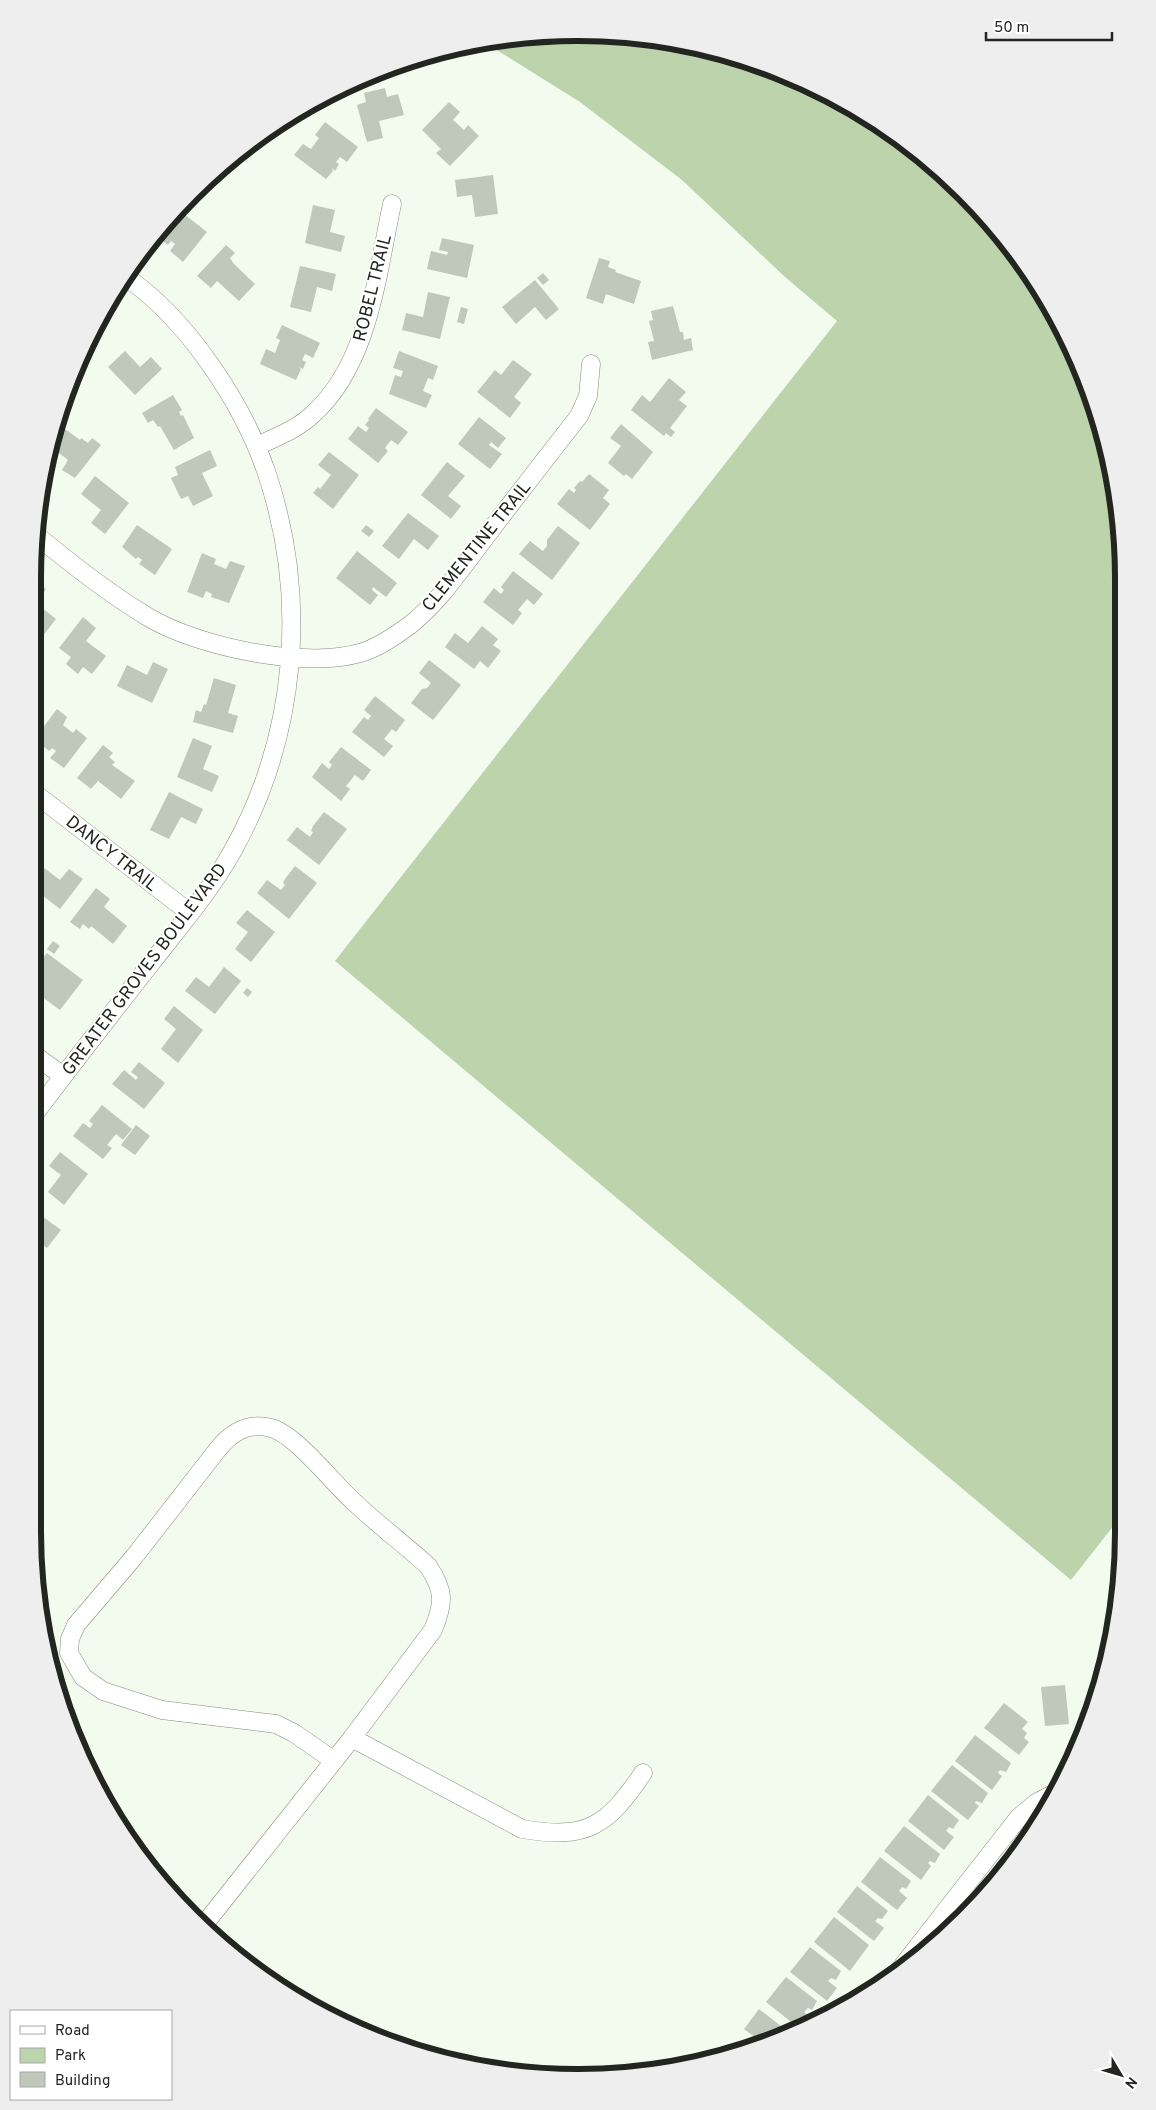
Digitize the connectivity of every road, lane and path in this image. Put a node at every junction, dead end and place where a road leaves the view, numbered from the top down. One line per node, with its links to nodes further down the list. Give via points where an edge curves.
1 (392, 204): 4 (street, ROBEL TRAIL, via 366,323 345,372 313,415)
2 (131, 281): 4 (street, GREATER GROVES BOULEVARD, via 162,308 200,352 242,412)
3 (591, 364): 6 (street, CLEMENTINE TRAIL, via 590,390 578,416 431,605 380,645 360,653)
4 (257, 446): 6 (street, GREATER GROVES BOULEVARD, via 271,485 283,535)
5 (42, 540): 6 (street, CLEMENTINE TRAIL, via 148,618 207,640)
6 (291, 658): 8 (street, GREATER GROVES BOULEVARD, via 279,734 260,794 232,851)
7 (41, 798): 8 (street, DANCY TRAIL)
8 (190, 913): 10 (street, GREATER GROVES BOULEVARD)
9 (41, 1060): 10 (street)
10 (63, 1076): 11 (street, GREATER GROVES BOULEVARD)
11 (41, 1105)
12 (352, 1738): 13 (street); 13 (street, via 433,1630 441,1612 442,1595 437,1579 428,1566 353,1501 292,1440 273,1428 243,1428 227,1438 76,1625 70,1639 69,1654 82,1677 103,1691 162,1710 276,1724); 14 (street, via 522,1829 548,1834 576,1832 601,1823 622,1804)
13 (333, 1760): 16 (street)
14 (643, 1773)
15 (1044, 1798): 17 (street, via 1019,1818)
16 (207, 1921)
17 (916, 1949)

